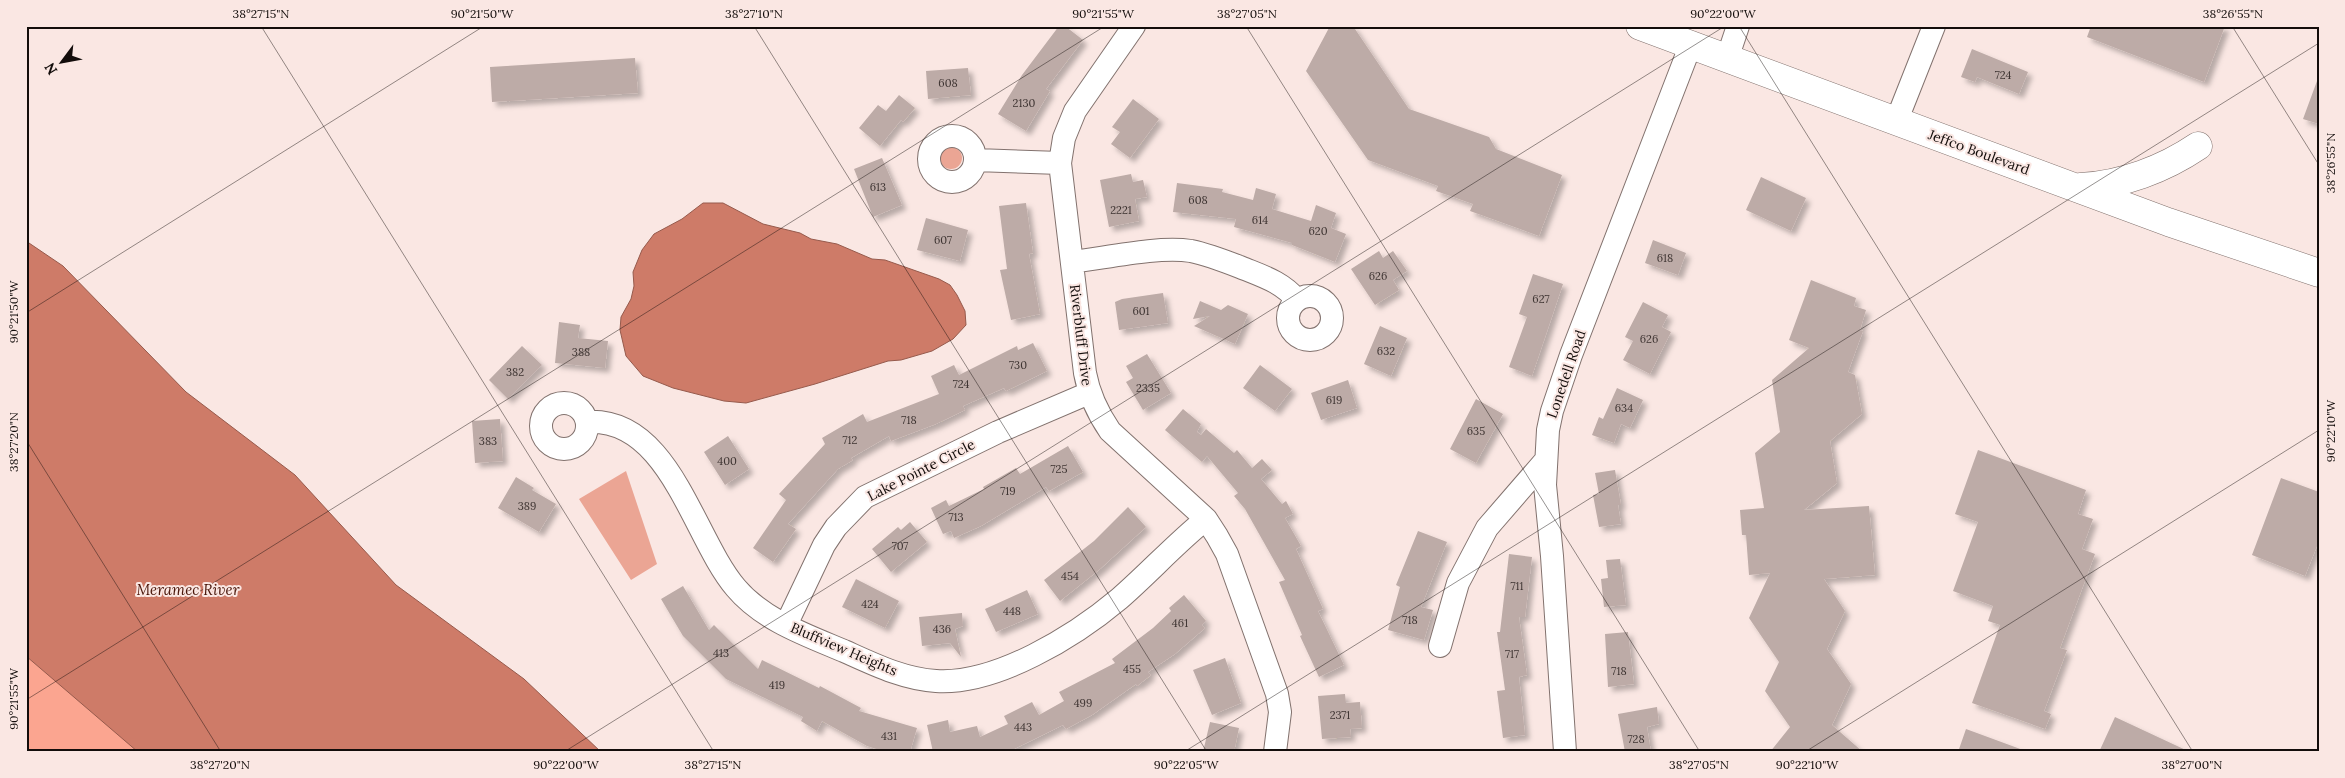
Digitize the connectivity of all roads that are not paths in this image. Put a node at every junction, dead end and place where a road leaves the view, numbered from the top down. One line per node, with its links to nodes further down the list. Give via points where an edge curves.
1 (1134, 26): 10 (street, Riverbluff Drive, via 1075,111 1064,138)
2 (1640, 26): 5 (main road, Jeffco Boulevard)
3 (1738, 26): 6 (street)
4 (1934, 26): 7 (street)
5 (1691, 44): 6 (main road, Jeffco Boulevard); 17 (street, Lonedell Road, via 1563,378 1549,421)
6 (1728, 59): 7 (main road, Jeffco Boulevard)
7 (1896, 122): 11 (main road, Jeffco Boulevard)
8 (2198, 146): 11 (main road, via 2173,161 2119,182)
9 (975, 160): 10 (street)
10 (1060, 164): 12 (street, Riverbluff Drive)
11 (2074, 187): 13 (main road, Jeffco Boulevard)
12 (1072, 262): 14 (street, via 1188,251 1211,256 1273,280); 15 (street, Riverbluff Drive, via 1080,344)
13 (2319, 273)
14 (1297, 300)
15 (1089, 393): 18 (street, Riverbluff Drive, via 1114,436); 19 (street, Lake Pointe Circle, via 989,436 864,497 824,545)
16 (587, 422): 19 (street, Bluffview Heights, via 603,421 620,426 661,462 678,485 736,589 767,615)
17 (1545, 460): 20 (street, via 1487,528 1458,583); 22 (street, Lonedell Road)
18 (1206, 519): 19 (street, Bluffview Heights, via 1120,598 1088,622 1044,649 981,676 950,681 911,677); 21 (street, Riverbluff Drive, via 1227,554 1277,694 1280,712)
19 (786, 625)
20 (1440, 646)
21 (1275, 752)
22 (1565, 752)

